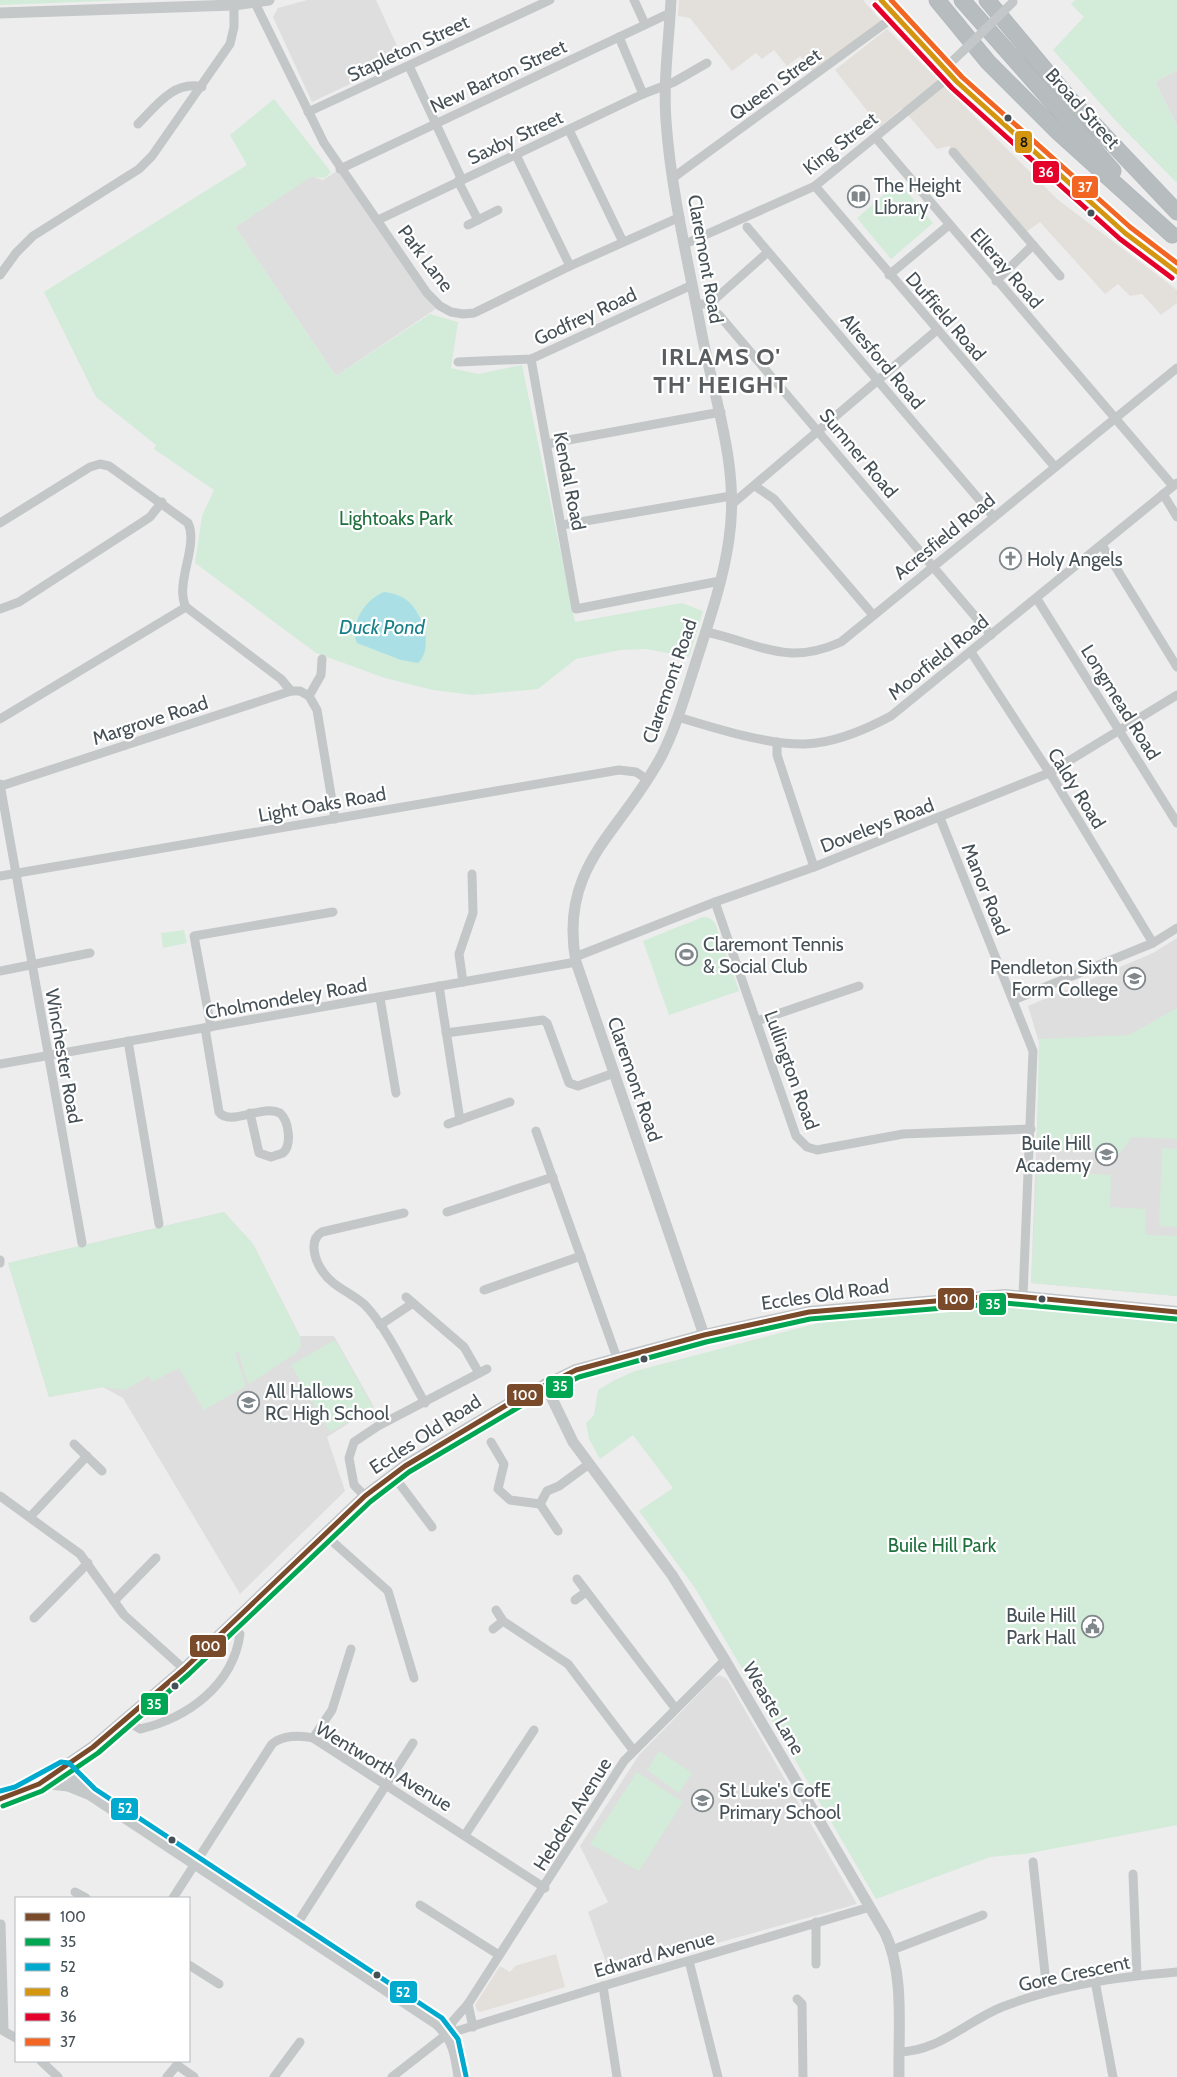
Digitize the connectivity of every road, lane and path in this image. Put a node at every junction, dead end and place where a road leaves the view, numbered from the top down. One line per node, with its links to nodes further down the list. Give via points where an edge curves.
1 (268, 0): 10 (main road)
2 (550, 0): 18 (street, Stapleton Street)
3 (634, 0): 15 (street)
4 (671, 0): 13 (main road, Claremont Road)
5 (881, 0): 14 (main road)
6 (938, 0): 42 (highway, via 988,62 1052,127)
7 (962, 0): 42 (highway, Broad Street)
8 (987, 0): 35 (highway, Broad Street, via 1067,96)
9 (1013, 1): 19 (street, King Street, bridge, via 963,51)
10 (255, 3): 11 (main road); 23 (street, Park Lane)
11 (234, 5): 12 (main road); 21 (street, via 230,44)
12 (0, 13)
13 (670, 13): 15 (street, New Barton Street); 20 (main road, Claremont Road)
14 (895, 16): 19 (main road); 31 (street, Queen Street)
15 (645, 24): 16 (street, New Barton Street)
16 (619, 37): 22 (street); 25 (street, New Barton Street)
17 (707, 64): 20 (street, Saxby Street)
18 (409, 66): 23 (street, Stapleton Street); 25 (street)
19 (947, 72): 27 (street, King Street); 49 (main road, via 1125,233)
20 (666, 84): 22 (street, Saxby Street); 31 (main road, Claremont Road, via 666,121)
21 (202, 87): 24 (street, via 187,85 178,89 165,97); 48 (street, via 144,165 33,236)
22 (643, 94): 26 (street, Saxby Street)
23 (308, 112): 30 (street, Park Lane)
24 (138, 124)
25 (436, 124): 30 (street, New Barton Street); 32 (street)
26 (568, 130): 29 (street, Saxby Street); 43 (street)
27 (876, 138): 33 (street, King Street); 40 (street, Elleray Road)
28 (953, 152): 45 (street)
29 (516, 155): 32 (street, Saxby Street); 47 (street)
30 (340, 169): 37 (street, Park Lane)
31 (674, 177): 36 (main road, Claremont Road)
32 (460, 181): 37 (street, Saxby Street); 38 (street)
33 (815, 186): 44 (street, King Street); 50 (street, Duffield Road)
34 (498, 210): 38 (street)
35 (1177, 212)
36 (680, 217): 43 (street, Park Lane); 44 (main road, Claremont Road)
37 (378, 220): 47 (street, Park Lane, via 427,293 440,306 457,313 480,311)
38 (478, 220): 39 (street)
39 (468, 225)
40 (949, 225): 50 (street); 52 (street, Elleray Road)
41 (747, 227): 46 (street, Alresford Road)
42 (1174, 237)
43 (623, 242): 47 (street, Park Lane)
44 (685, 244): 53 (main road, Claremont Road)
45 (1034, 245): 51 (street); 52 (street)
46 (768, 252): 55 (street); 60 (street, Alresford Road)
47 (570, 266)
48 (1, 271)
49 (1177, 272)
50 (889, 275): 56 (street, Duffield Road)
51 (1060, 276)
52 (996, 281): 62 (street, Elleray Road)
53 (692, 285): 54 (main road, Claremont Road); 57 (street, Godfrey Road)
54 (696, 304): 55 (street); 61 (main road, Claremont Road)
55 (710, 306): 63 (street, Sumner Road)
56 (937, 330): 60 (street); 65 (street, Duffield Road)
57 (531, 359): 58 (street, Godfrey Road); 64 (street, Kendal Road)
58 (458, 362)
59 (1177, 368): 62 (street, Acresfield Road)
60 (878, 380): 63 (street); 71 (street, Alresford Road)
61 (721, 412): 64 (street); 69 (main road, Claremont Road)
62 (1114, 418): 65 (street, Acresfield Road); 66 (street, Elleray Road)
63 (818, 431): 67 (street); 76 (street, Sumner Road)
64 (547, 444): 74 (street, Kendal Road)
65 (1055, 467): 71 (street, Acresfield Road)
66 (1175, 485): 68 (street, Moorfield Road)
67 (755, 486): 69 (street); 81 (street, via 774,499)
68 (1163, 494): 72 (street); 75 (street, Moorfield Road)
69 (731, 500): 74 (street); 77 (main road, Claremont Road, via 729,539)
70 (162, 502): 73 (street, via 109,466 95,465); 79 (street, via 186,520 191,530 183,596); 80 (street, via 141,523 19,602)
71 (994, 516): 76 (street, Acresfield Road)
72 (1177, 517)
73 (0, 523)
74 (562, 525): 77 (street, Kendal Road, via 576,609)
75 (1102, 545): 78 (street, Moorfield Road); 86 (street)
76 (933, 565): 81 (street, Acresfield Road); 83 (street, Sumner Road)
77 (720, 581): 82 (main road, Claremont Road)
78 (1037, 599): 83 (street, Moorfield Road); 92 (street, Longmead Road)
79 (186, 607): 87 (street); 91 (street)
80 (0, 609)
81 (873, 615): 82 (street, Acresfield Road, via 841,642 807,653 784,654)
82 (706, 632): 90 (main road, Claremont Road)
83 (991, 635): 84 (street, Moorfield Road)
84 (971, 652): 93 (street, Moorfield Road, via 891,716 871,727 851,735 806,744); 94 (street, Caldy Road)
85 (322, 659): 88 (street, via 321,674)
86 (1177, 667)
87 (291, 691): 88 (street); 96 (street, Margrove Road)
88 (309, 696): 98 (street, via 317,710)
89 (1177, 696): 92 (street, Doveleys Road)
90 (678, 717): 93 (street, Moorfield Road); 95 (main road, Claremont Road)
91 (0, 719)
92 (1120, 730): 94 (street, Doveleys Road); 99 (street, Longmead Road)
93 (777, 742): 100 (street, via 777,755)
94 (1049, 773): 97 (street, Doveleys Road); 107 (street, Caldy Road)
95 (648, 780): 98 (street, Light Oaks Road, via 631,770 619,770); 109 (main road, Claremont Road, via 581,878 574,910)
96 (0, 785): 101 (street, Winchester Road)
97 (940, 818): 100 (street, Doveleys Road); 116 (street, Manor Road)
98 (335, 819): 101 (street, Light Oaks Road)
99 (1177, 823)
100 (814, 867): 104 (street, Doveleys Road)
101 (17, 873): 103 (street, Light Oaks Road); 110 (street, Winchester Road)
102 (472, 874): 112 (street, via 474,913 458,954)
103 (0, 876)
104 (715, 902): 109 (street, Doveleys Road); 117 (street, Lullington Road)
105 (333, 912): 118 (street, via 194,936)
106 (1177, 928): 107 (street)
107 (1153, 944): 116 (street)
108 (90, 953): 110 (street)
109 (576, 960): 112 (street, Cholmondeley Road); 123 (main road, Claremont Road)
110 (32, 965): 111 (street); 121 (street, Winchester Road)
111 (0, 971)
112 (463, 982): 113 (street, Cholmondeley Road)
113 (439, 986): 115 (street, Cholmondeley Road); 119 (street)
114 (859, 986): 117 (street)
115 (380, 998): 118 (street, Cholmondeley Road); 124 (street)
116 (1013, 1000): 129 (street, Manor Road, via 1033,1051)
117 (757, 1021): 129 (street, Lullington Road, via 796,1136 807,1148 823,1149 923,1132)
118 (208, 1028): 120 (street, Cholmondeley Road); 126 (street, via 219,1112 229,1118)
119 (446, 1033): 123 (street, via 543,1020 547,1023 569,1083 578,1086); 127 (street)
120 (128, 1041): 121 (street, Cholmondeley Road); 134 (street)
121 (48, 1055): 122 (street, Cholmondeley Road); 135 (street, Winchester Road)
122 (0, 1064)
123 (614, 1073): 141 (main road, Claremont Road)
124 (396, 1093)
125 (510, 1102): 127 (street)
126 (250, 1113): 126 (street, via 272,1110 283,1116 288,1142 283,1153 271,1157 259,1153)
127 (460, 1120): 128 (street)
128 (448, 1124)
129 (1030, 1129): 138 (street, Manor Road)
130 (536, 1131): 131 (street)
131 (552, 1177): 132 (street); 136 (street)
132 (447, 1212)
133 (404, 1213): 140 (street, via 322,1232 314,1242 322,1272 365,1306)
134 (160, 1224)
135 (82, 1243)
136 (581, 1256): 137 (street); 142 (street)
137 (484, 1290)
138 (1023, 1296): 139 (main road, Eccles Old Road); 141 (main road, Eccles Old Road, via 976,1296 809,1312)
139 (1177, 1312)
140 (380, 1325): 144 (street); 144 (street, via 409,1300 464,1347 483,1371)
141 (704, 1335): 142 (main road, Eccles Old Road)
142 (617, 1358): 143 (main road, Eccles Old Road, via 576,1370)
143 (545, 1384): 148 (main road, Weaste Lane, via 573,1442); 150 (main road, Eccles Old Road)
144 (425, 1403): 152 (street, via 354,1442 349,1458 354,1485)
145 (491, 1442): 153 (street, via 504,1464 498,1489 510,1500)
146 (74, 1444): 147 (street)
147 (87, 1456): 149 (street); 154 (street)
148 (589, 1464): 153 (street, via 547,1491); 170 (main road, Weaste Lane, via 672,1575)
149 (102, 1472)
150 (393, 1475): 152 (main road, Eccles Old Road); 155 (street)
151 (0, 1496): 154 (street)
152 (365, 1496): 157 (main road, Eccles Old Road)
153 (540, 1504): 156 (street)
154 (30, 1518): 159 (street, via 69,1545)
155 (432, 1528)
156 (558, 1531)
157 (324, 1534): 167 (main road, Eccles Old Road); 172 (street, via 388,1591)
158 (156, 1558): 163 (street)
159 (88, 1563): 163 (street); 165 (street)
160 (577, 1579): 161 (street)
161 (586, 1592): 162 (street); 173 (street)
162 (575, 1600)
163 (114, 1602): 171 (street)
164 (496, 1610): 166 (street)
165 (34, 1618)
166 (504, 1621): 168 (street); 178 (street, via 568,1664)
167 (230, 1624): 171 (main road, Eccles Old Road); 174 (street, via 240,1634 238,1645 226,1674 204,1699 160,1724 140,1729)
168 (493, 1629)
169 (350, 1649): 176 (street, via 332,1710)
170 (725, 1660): 173 (street, Hebden Avenue); 193 (main road, Weaste Lane)
171 (184, 1670): 174 (main road, Eccles Old Road)
172 (414, 1678)
173 (675, 1708): 178 (street, Hebden Avenue)
174 (126, 1720): 179 (main road, Eccles Old Road)
175 (534, 1730): 184 (street)
176 (313, 1738): 181 (street, Wentworth Avenue); 186 (street, Wentworth Avenue, via 302,1735 272,1744)
177 (413, 1743): 181 (street)
178 (633, 1750): 188 (street, Hebden Avenue)
179 (64, 1769): 180 (main road, Eccles Old Road); 182 (main road)
180 (41, 1783): 182 (main road, via 68,1786); 183 (main road, Eccles Old Road)
181 (386, 1785): 184 (street, Wentworth Avenue); 197 (street)
182 (90, 1795): 186 (main road)
183 (0, 1799)
184 (466, 1835): 188 (street, Wentworth Avenue)
185 (1033, 1862): 208 (street)
186 (196, 1864): 191 (street, Wentworth Avenue); 197 (main road)
187 (1133, 1874): 204 (street)
188 (545, 1888): 199 (street, Hebden Avenue)
189 (75, 1892): 190 (street)
190 (84, 1897)
191 (174, 1897)
192 (420, 1905): 199 (street)
193 (870, 1907): 195 (street, Edward Avenue); 198 (main road, Weaste Lane)
194 (983, 1915): 198 (street)
195 (816, 1922): 200 (street, Edward Avenue); 201 (street)
196 (1, 1924): 212 (street)
197 (293, 1930): 213 (main road, via 437,2024)
198 (892, 1950): 216 (main road, Weaste Lane, via 897,1972)
199 (499, 1955): 210 (street, Hebden Avenue)
200 (690, 1960): 207 (street, Edward Avenue); 225 (street)
201 (816, 1964)
202 (190, 1965): 206 (street)
203 (1177, 1972): 204 (street, Gore Crescent)
204 (1137, 1975): 205 (street, Gore Crescent)
205 (1094, 1981): 208 (street, Gore Crescent); 228 (street)
206 (219, 1984)
207 (603, 1986): 211 (street, Edward Avenue); 224 (street)
208 (1047, 1992): 216 (street, Gore Crescent, via 1000,2007 926,2048)
209 (797, 1999): 226 (street, via 802,2004)
210 (468, 2004): 211 (street); 213 (street, Hebden Avenue)
211 (472, 2027): 213 (street, Edward Avenue)
212 (2, 2029): 214 (street)
213 (447, 2034): 222 (street); 223 (main road, via 454,2045)
214 (15, 2037)
215 (300, 2042): 221 (street)
216 (899, 2052): 227 (main road, Weaste Lane)
217 (42, 2062): 218 (street)
218 (58, 2077)
219 (167, 2077): 220 (street, via 177,2065)
220 (194, 2077)
221 (274, 2077)
222 (392, 2077)
223 (459, 2077)
224 (617, 2077)
225 (718, 2077)
226 (803, 2077)
227 (899, 2077)
228 (1113, 2077)

